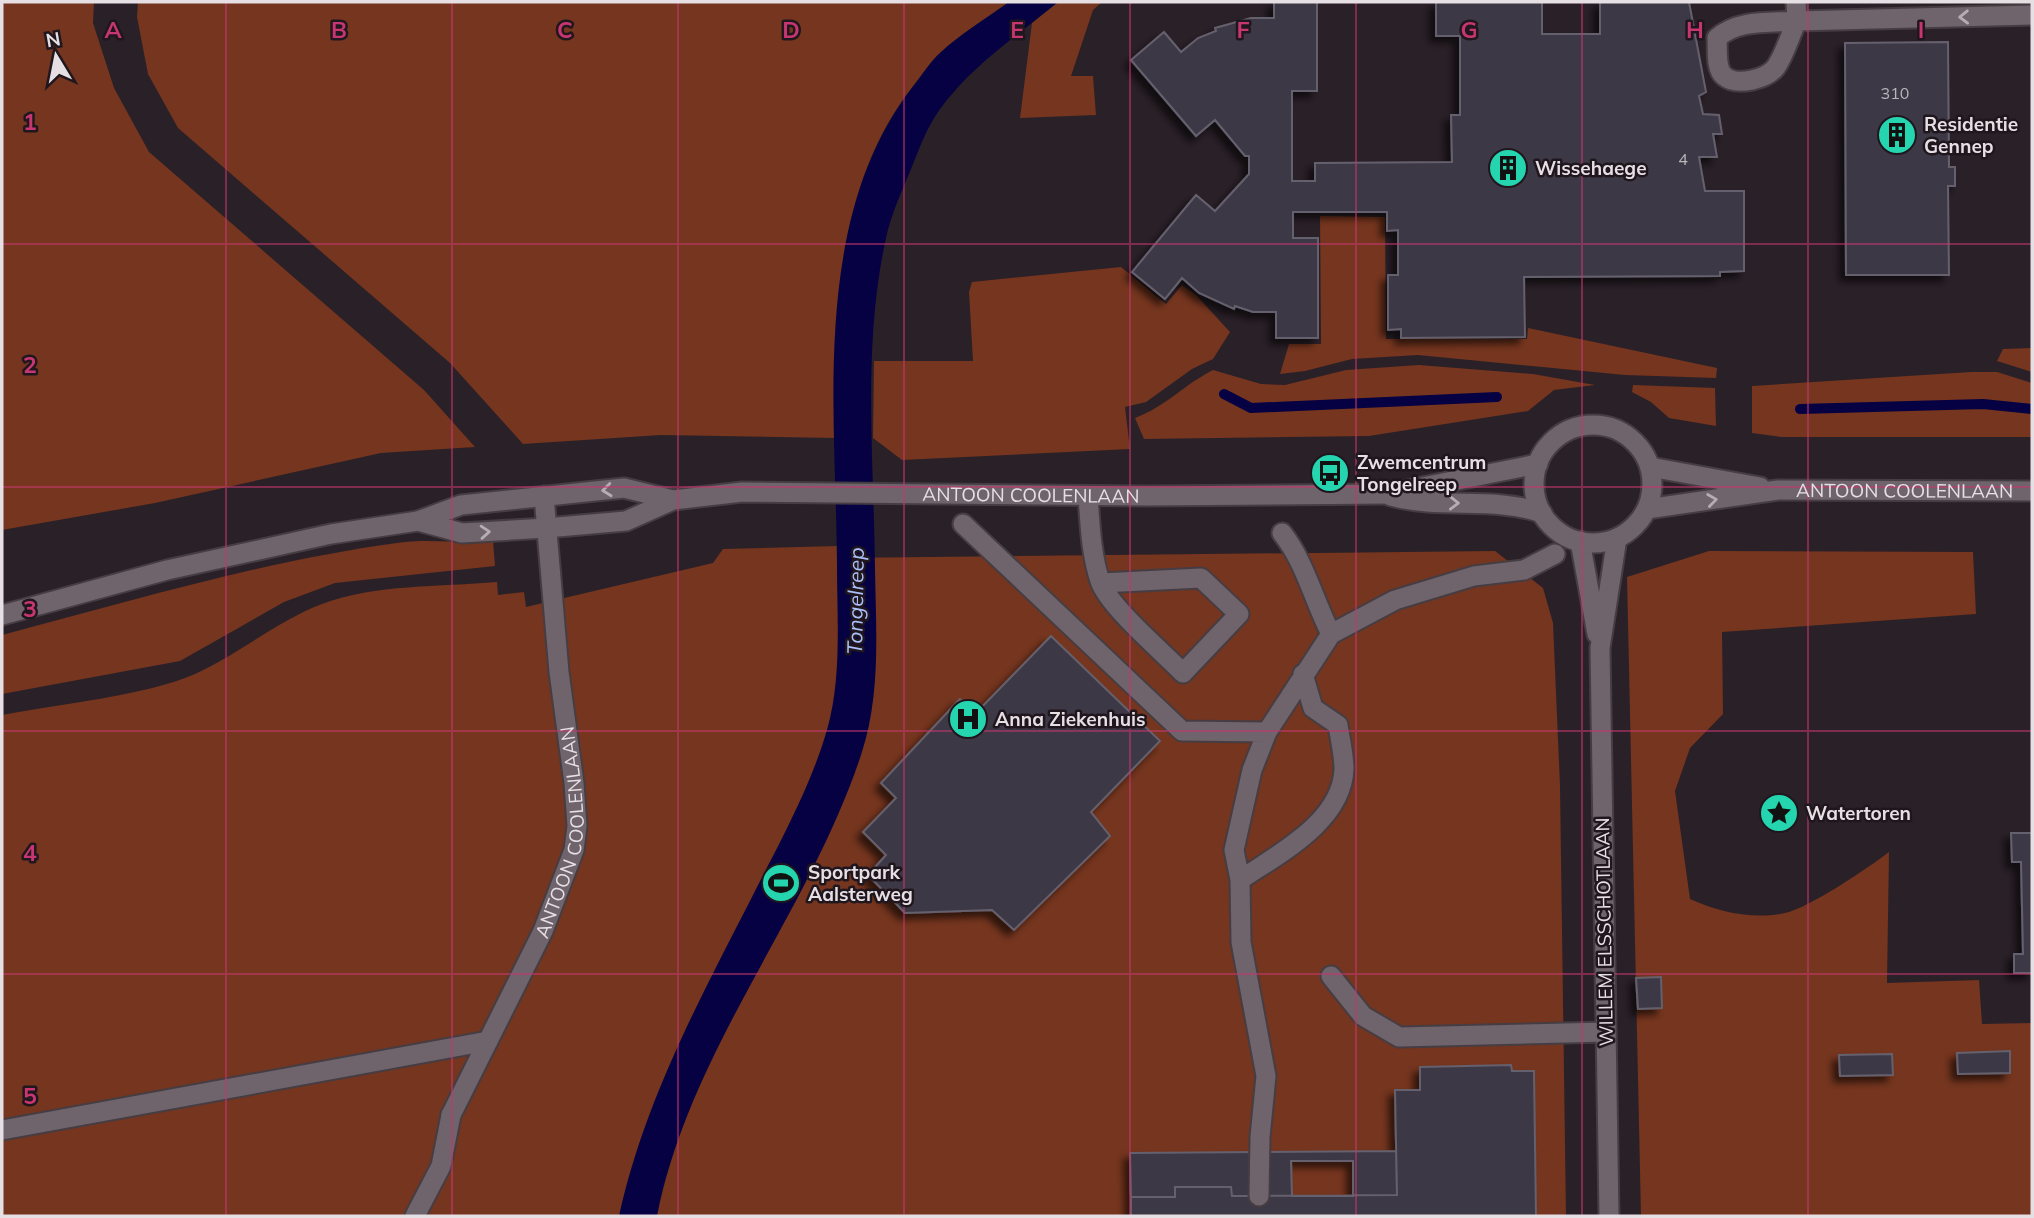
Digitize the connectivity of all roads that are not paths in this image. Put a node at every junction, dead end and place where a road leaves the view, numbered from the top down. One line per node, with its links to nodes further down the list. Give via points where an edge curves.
1 (1796, 11): 2 (street, one-way to 1)
2 (2032, 15)
3 (1538, 464): 4 (street, via 1560,435 1595,425 1629,437); 7 (street, ANTOON COOLENLAAN); 12 (street, via 1534,480)
4 (1650, 467): 5 (street, ANTOON COOLENLAAN); 11 (street)
5 (1778, 490): 6 (street, ANTOON COOLENLAAN); 11 (street, ANTOON COOLENLAAN, one-way to 5)
6 (2032, 491)
7 (1387, 494): 9 (street, ANTOON COOLENLAAN); 12 (street, ANTOON COOLENLAAN, one-way to 12, via 1416,503 1517,504)
8 (544, 496): 10 (street, ANTOON COOLENLAAN, one-way to 8, via 624,488); 13 (street, ANTOON COOLENLAAN, via 461,505); 15 (street, ANTOON COOLENLAAN)
9 (1088, 496): 10 (street, ANTOON COOLENLAAN, via 822,491 742,492); 20 (street, via 1090,534)
10 (673, 500): 15 (street, ANTOON COOLENLAAN, via 626,521)
11 (1647, 509): 17 (street, via 1634,526)
12 (1542, 513): 18 (street, via 1552,526)
13 (418, 521): 15 (street, ANTOON COOLENLAAN, one-way to 15, via 462,533); 21 (street, ANTOON COOLENLAAN, via 331,534 179,568)
14 (963, 524): 25 (street, via 1182,731)
15 (545, 528): 29 (street, ANTOON COOLENLAAN, via 573,783 575,850 543,931)
16 (1282, 533): 22 (street, via 1297,552)
17 (1616, 538): 18 (street); 23 (street, WILLEM ELSSCHOTLAAN)
18 (1580, 541): 23 (street, WILLEM ELSSCHOTLAAN)
19 (1555, 554): 22 (street, via 1524,570 1474,576 1395,600)
20 (1101, 583): 20 (street, via 1183,673 1239,614 1200,578)
21 (2, 615)
22 (1331, 634): 24 (street)
23 (1600, 648): 28 (street, WILLEM ELSSCHOTLAAN)
24 (1303, 674): 25 (street); 26 (street, via 1313,708 1338,725 1344,770 1330,811)
25 (1268, 732): 26 (street, via 1252,770 1234,850)
26 (1240, 880): 31 (street, via 1241,942 1266,1076)
27 (1331, 976): 28 (street, via 1363,1016 1399,1037)
28 (1606, 1032): 33 (street, WILLEM ELSSCHOTLAAN)
29 (488, 1041): 30 (street); 32 (street, ANTOON COOLENLAAN, via 451,1115 441,1166)
30 (2, 1130)
31 (1259, 1196)
32 (415, 1216)
33 (1609, 1216)

